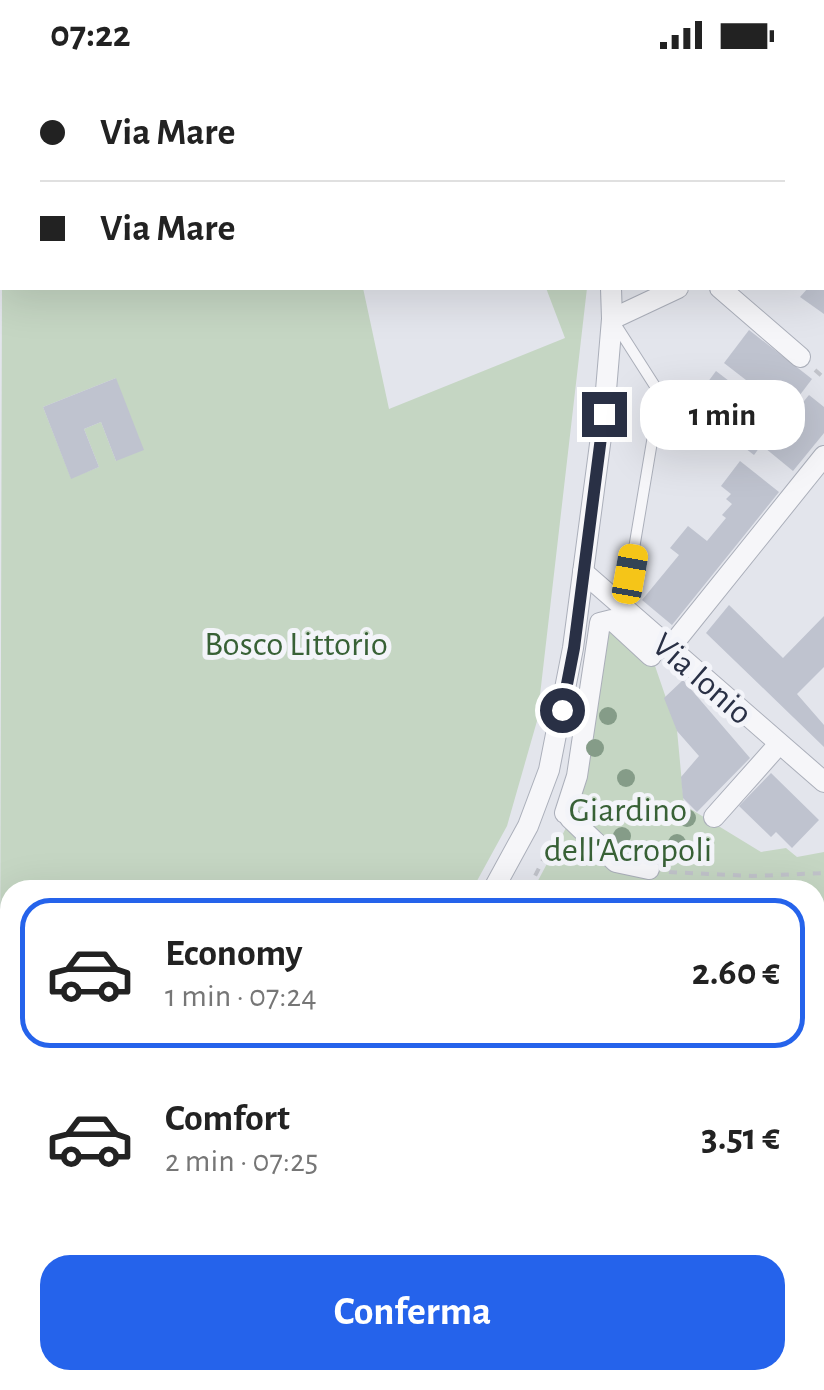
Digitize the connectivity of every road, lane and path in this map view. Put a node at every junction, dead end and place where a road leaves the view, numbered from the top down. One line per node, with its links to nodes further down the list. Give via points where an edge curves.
1 (610, 290): 4 (street)
2 (671, 290): 4 (street)
3 (722, 290): 5 (street)
4 (612, 319): 7 (street); 8 (lane, via 660,394)
5 (800, 357)
6 (824, 456): 9 (street)
7 (583, 572): 8 (street, Via Ionio); 16 (street, via 550,770)
8 (624, 609): 9 (street, Via Ionio)
9 (660, 652): 10 (street, Via Ionio); 12 (street, via 612,620 600,623)
10 (780, 744): 11 (street, Via Ionio); 13 (street)
11 (824, 782)
12 (567, 816): 14 (street, via 616,862); 17 (path)
13 (714, 817)
14 (648, 869): 15 (path, via 710,876)
15 (824, 872)
16 (498, 880)
17 (533, 880)

